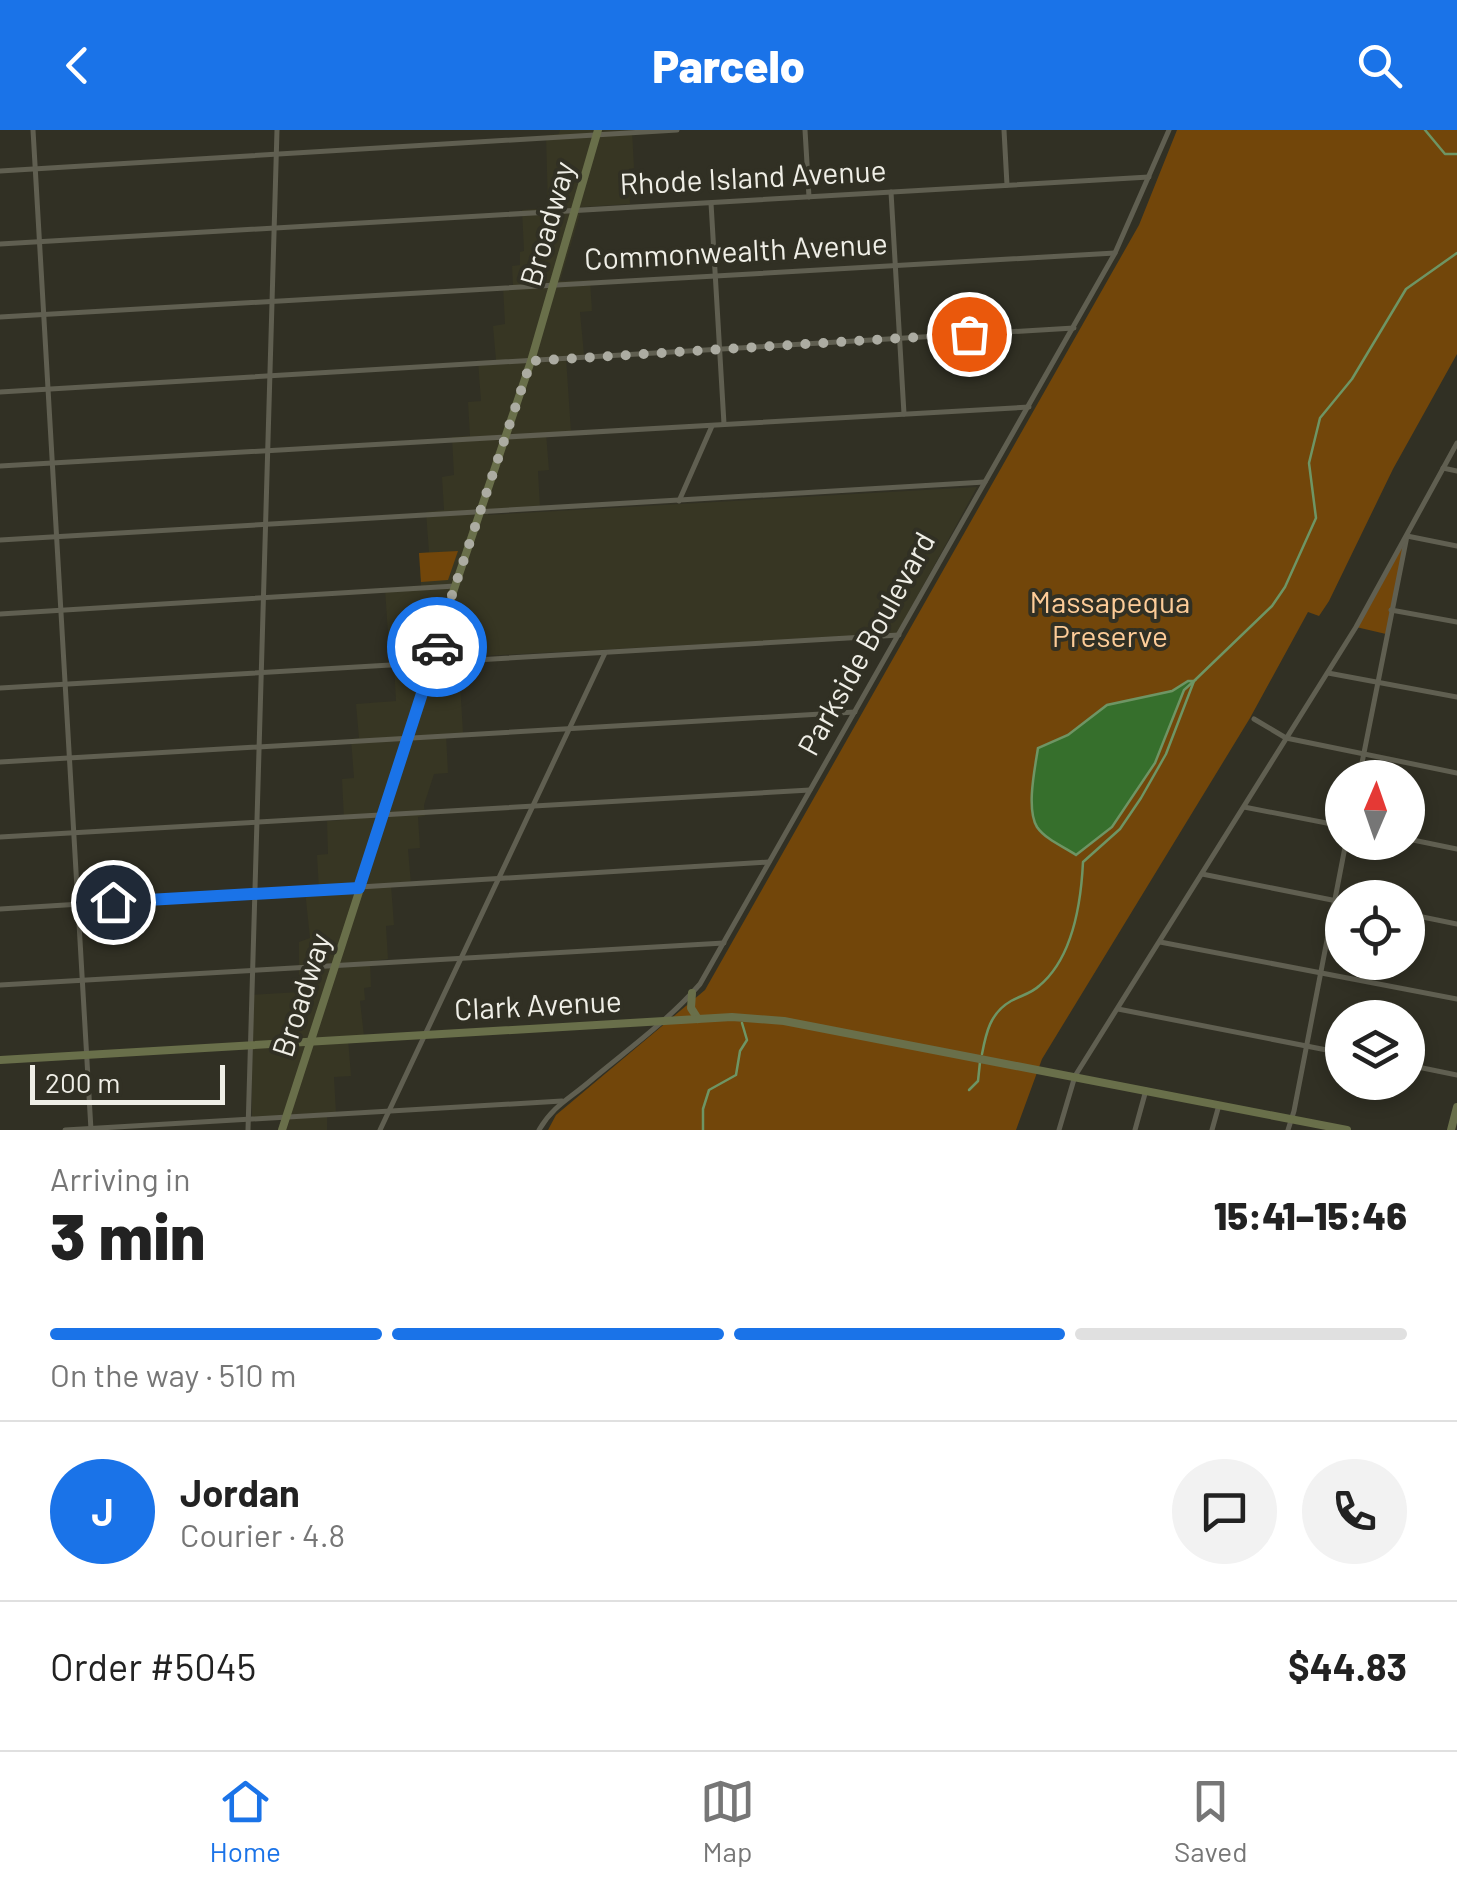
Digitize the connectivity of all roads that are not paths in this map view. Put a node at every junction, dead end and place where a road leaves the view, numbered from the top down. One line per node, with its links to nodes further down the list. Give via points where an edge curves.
1 (33, 130): 9 (street)
2 (277, 130): 8 (street)
3 (676, 130): 7 (street)
4 (805, 130): 14 (street)
5 (1004, 130): 12 (street)
6 (1169, 130): 11 (street, Parkside Boulevard)
7 (598, 132): 8 (street); 16 (street, Broadway)
8 (276, 154): 9 (street); 17 (street)
9 (35, 169): 10 (street); 18 (street)
10 (0, 171)
11 (1148, 177): 12 (street, Rhode Island Avenue); 20 (street, Parkside Boulevard)
12 (1007, 186): 13 (street, Rhode Island Avenue)
13 (891, 192): 14 (street, Rhode Island Avenue); 21 (street)
14 (808, 196): 15 (street, Rhode Island Avenue)
15 (711, 202): 16 (street, Rhode Island Avenue); 22 (street)
16 (574, 210): 17 (street, Rhode Island Avenue); 23 (street, Broadway)
17 (274, 228): 18 (street, Rhode Island Avenue); 24 (street)
18 (39, 241): 19 (street, Rhode Island Avenue); 25 (street)
19 (0, 244)
20 (1116, 253): 21 (street, Commonwealth Avenue); 27 (street, Parkside Boulevard)
21 (895, 265): 22 (street, Commonwealth Avenue); 28 (street)
22 (715, 276): 23 (street, Commonwealth Avenue); 29 (street)
23 (554, 284): 24 (street, Commonwealth Avenue); 30 (street, Broadway)
24 (271, 302): 25 (street, Commonwealth Avenue); 31 (street)
25 (44, 314): 26 (street, Commonwealth Avenue); 32 (street)
26 (0, 317)
27 (1074, 328): 28 (street); 34 (street, Parkside Boulevard)
28 (900, 338): 29 (street); 35 (street)
29 (720, 350): 30 (street); 36 (street)
30 (531, 361): 31 (street); 38 (street, Broadway)
31 (269, 376): 32 (street); 40 (street)
32 (48, 389): 33 (street); 41 (street)
33 (0, 392)
34 (1029, 407): 35 (street); 45 (street, Parkside Boulevard)
35 (904, 414): 36 (street)
36 (724, 424): 37 (street)
37 (712, 425): 38 (street); 46 (street)
38 (506, 437): 40 (street); 47 (street, Broadway)
39 (1457, 442): 43 (street)
40 (267, 450): 41 (street); 48 (street)
41 (52, 463): 42 (street); 50 (street)
42 (0, 466)
43 (1443, 468): 44 (street); 49 (street)
44 (1457, 471)
45 (985, 482): 46 (street); 59 (street, Parkside Boulevard)
46 (679, 501): 47 (street)
47 (481, 513): 48 (street); 53 (street, Broadway)
48 (265, 525): 50 (street); 54 (street)
49 (1407, 536): 52 (street); 55 (street); 62 (street)
50 (57, 537): 51 (street); 56 (street)
51 (0, 540)
52 (1457, 546)
53 (455, 586): 54 (street); 61 (street, Broadway)
54 (263, 600): 56 (street); 63 (street)
55 (1391, 610): 58 (street); 64 (street)
56 (61, 611): 57 (street); 65 (street)
57 (0, 614)
58 (1457, 622)
59 (898, 635): 60 (street); 68 (street, Parkside Boulevard)
60 (605, 652): 61 (street); 70 (street)
61 (433, 663): 63 (street); 71 (street, Broadway)
62 (1328, 672): 64 (street); 72 (street)
63 (261, 673): 65 (street); 73 (street)
64 (1377, 682): 67 (street); 74 (street)
65 (65, 684): 66 (street); 75 (street)
66 (0, 688)
67 (1457, 697)
68 (855, 712): 70 (street); 79 (street, Parkside Boulevard)
69 (1254, 719): 72 (street)
70 (569, 728): 71 (street); 80 (street)
71 (408, 738): 73 (street); 82 (street, Broadway)
72 (1286, 738): 74 (street); 81 (street)
73 (259, 747): 75 (street); 83 (street)
74 (1363, 755): 76 (street); 78 (street)
75 (70, 758): 77 (street); 85 (street)
76 (1362, 760)
77 (0, 762)
78 (1457, 773)
79 (810, 790): 80 (street); 89 (street, Parkside Boulevard)
80 (533, 806): 82 (street); 91 (street)
81 (1244, 807): 84 (street); 90 (street)
82 (384, 815): 83 (street); 92 (street, Broadway)
83 (257, 822): 85 (street); 93 (street)
84 (1325, 823)
85 (74, 833): 86 (street); 95 (street)
86 (0, 837)
87 (1425, 842): 88 (street)
88 (1457, 849)
89 (770, 862): 91 (street); 100 (street, Parkside Boulevard)
90 (1202, 874): 94 (street); 99 (street)
91 (497, 879): 92 (street); 102 (street)
92 (359, 888): 93 (street); 103 (street, Broadway)
93 (254, 894): 95 (street); 104 (street)
94 (1325, 898)
95 (78, 904): 96 (street); 106 (street)
96 (0, 909)
97 (1425, 917): 98 (street)
98 (1457, 924)
99 (1160, 942): 105 (street); 110 (street)
100 (724, 943): 102 (street); 108 (street, Parkside Boulevard)
101 (1325, 957): 105 (street)
102 (461, 958): 103 (street); 113 (street)
103 (334, 966): 104 (street); 114 (street, Broadway)
104 (252, 970): 106 (street); 115 (street)
105 (1321, 973): 109 (street); 116 (street)
106 (82, 980): 107 (street); 118 (street)
107 (0, 986)
108 (692, 994): 111 (street, via 690,1008); 112 (street, Parkside Boulevard)
109 (1457, 1000)
110 (1118, 1009): 116 (street); 122 (street)
111 (698, 1019): 112 (street, Clark Avenue); 122 (street, Clark Avenue, via 784,1020)
112 (664, 1021): 113 (street, Clark Avenue); 124 (street, Parkside Boulevard)
113 (425, 1035): 114 (street, Clark Avenue); 127 (street)
114 (310, 1041): 115 (street, Clark Avenue); 128 (street, Broadway)
115 (250, 1045): 118 (street, Clark Avenue); 129 (street)
116 (1307, 1046): 117 (street); 130 (street)
117 (1325, 1049)
118 (87, 1054): 119 (street, Clark Avenue); 131 (street)
119 (0, 1060)
120 (1425, 1068): 121 (street)
121 (1457, 1075)
122 (1075, 1076): 123 (street, Clark Avenue); 137 (street)
123 (1146, 1090): 125 (street, Clark Avenue); 138 (street)
124 (566, 1101): 127 (street); 136 (street, Parkside Boulevard)
125 (1218, 1104): 130 (street, Clark Avenue); 139 (street)
126 (1457, 1107): 142 (street)
127 (389, 1112): 128 (street); 135 (street)
128 (286, 1117): 129 (street); 134 (street, Broadway)
129 (248, 1119): 131 (street); 133 (street)
130 (1291, 1119): 140 (street); 141 (street, Clark Avenue)
131 (91, 1129): 132 (street)
132 (66, 1130)
133 (248, 1130)
134 (282, 1130)
135 (380, 1130)
136 (539, 1130)
137 (1058, 1130)
138 (1135, 1130)
139 (1212, 1130)
140 (1288, 1130)
141 (1346, 1130)
142 (1451, 1130)

